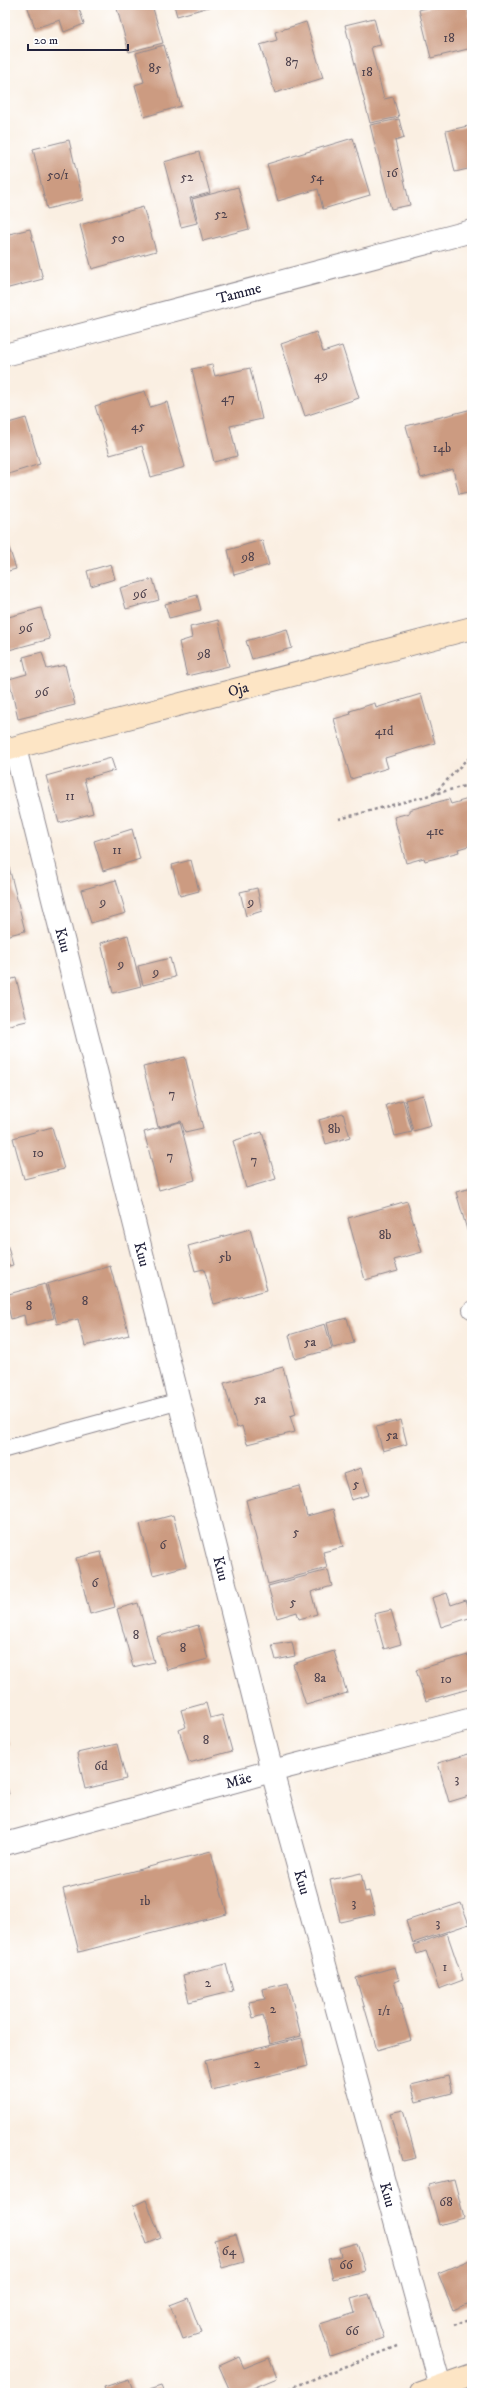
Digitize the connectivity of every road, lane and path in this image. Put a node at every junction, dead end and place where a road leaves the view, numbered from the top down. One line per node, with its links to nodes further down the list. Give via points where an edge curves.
1 (472, 231): 2 (street, Tamme)
2 (5, 355)
3 (472, 628): 4 (street, Oja)
4 (10, 749): 9 (street, Kuu)
5 (472, 757): 7 (path)
6 (472, 784): 7 (path)
7 (434, 794): 8 (path)
8 (339, 819)
9 (180, 1401): 10 (lane); 12 (street, Kuu)
10 (5, 1449)
11 (472, 1719): 12 (street, Mäe)
12 (272, 1771): 13 (street, Mäe); 15 (street, Kuu)
13 (5, 1844)
14 (472, 2318): 15 (path)
15 (424, 2335): 17 (street, Kuu); 18 (path)
16 (472, 2375): 17 (street)
17 (430, 2390)
18 (278, 2393)

